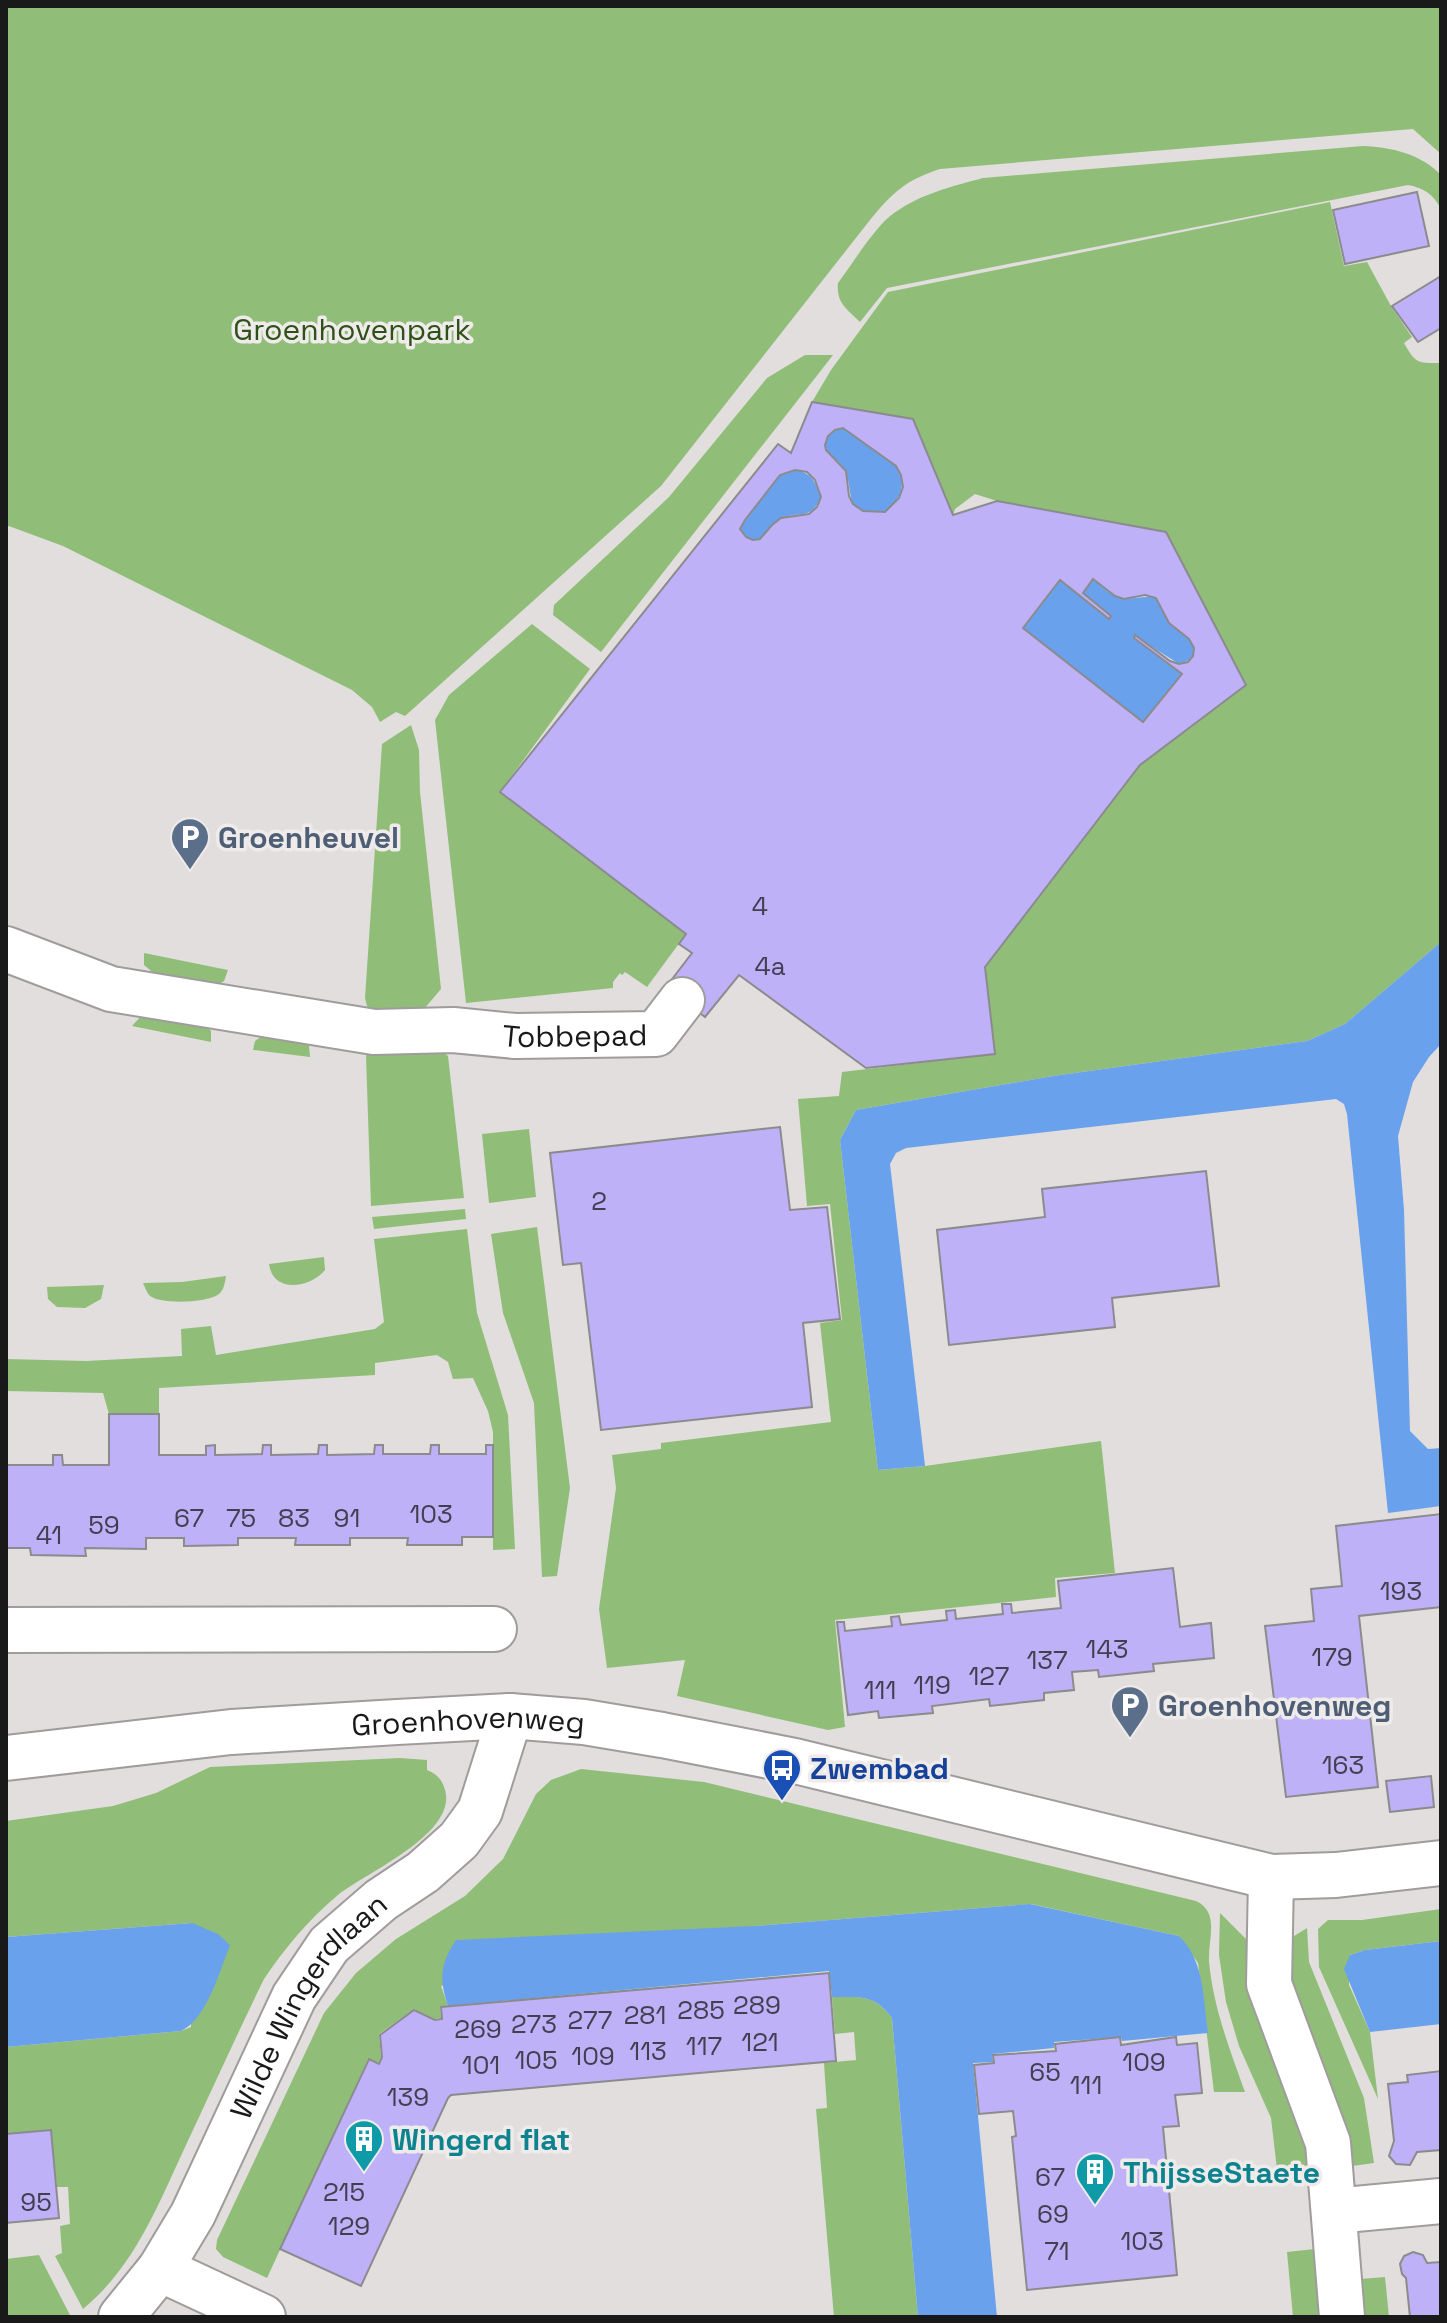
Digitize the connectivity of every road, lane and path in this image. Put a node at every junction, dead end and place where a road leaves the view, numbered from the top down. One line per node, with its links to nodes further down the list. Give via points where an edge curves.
1 (6, 949): 2 (street, Tobbepad, via 111,989 374,1032 656,1034)
2 (682, 1000)
3 (494, 1629): 4 (street)
4 (6, 1630)
5 (510, 1716): 6 (street, Groenhovenweg, via 231,1732); 8 (street, Groenhovenweg, via 584,1722 734,1748); 11 (street, Wilde Wingerdlaan, via 480,1811 459,1840 329,1945 294,1997 193,2214)
6 (6, 1758)
7 (1441, 1863): 8 (street, Groenhovenweg)
8 (1271, 1877): 10 (street, via 1269,1984 1328,2143)
9 (1441, 2201): 10 (street)
10 (1334, 2211): 14 (street)
11 (160, 2269): 12 (street, Wilde Wingerdlaan); 13 (street)
12 (121, 2317)
13 (263, 2317)
14 (1342, 2317)

